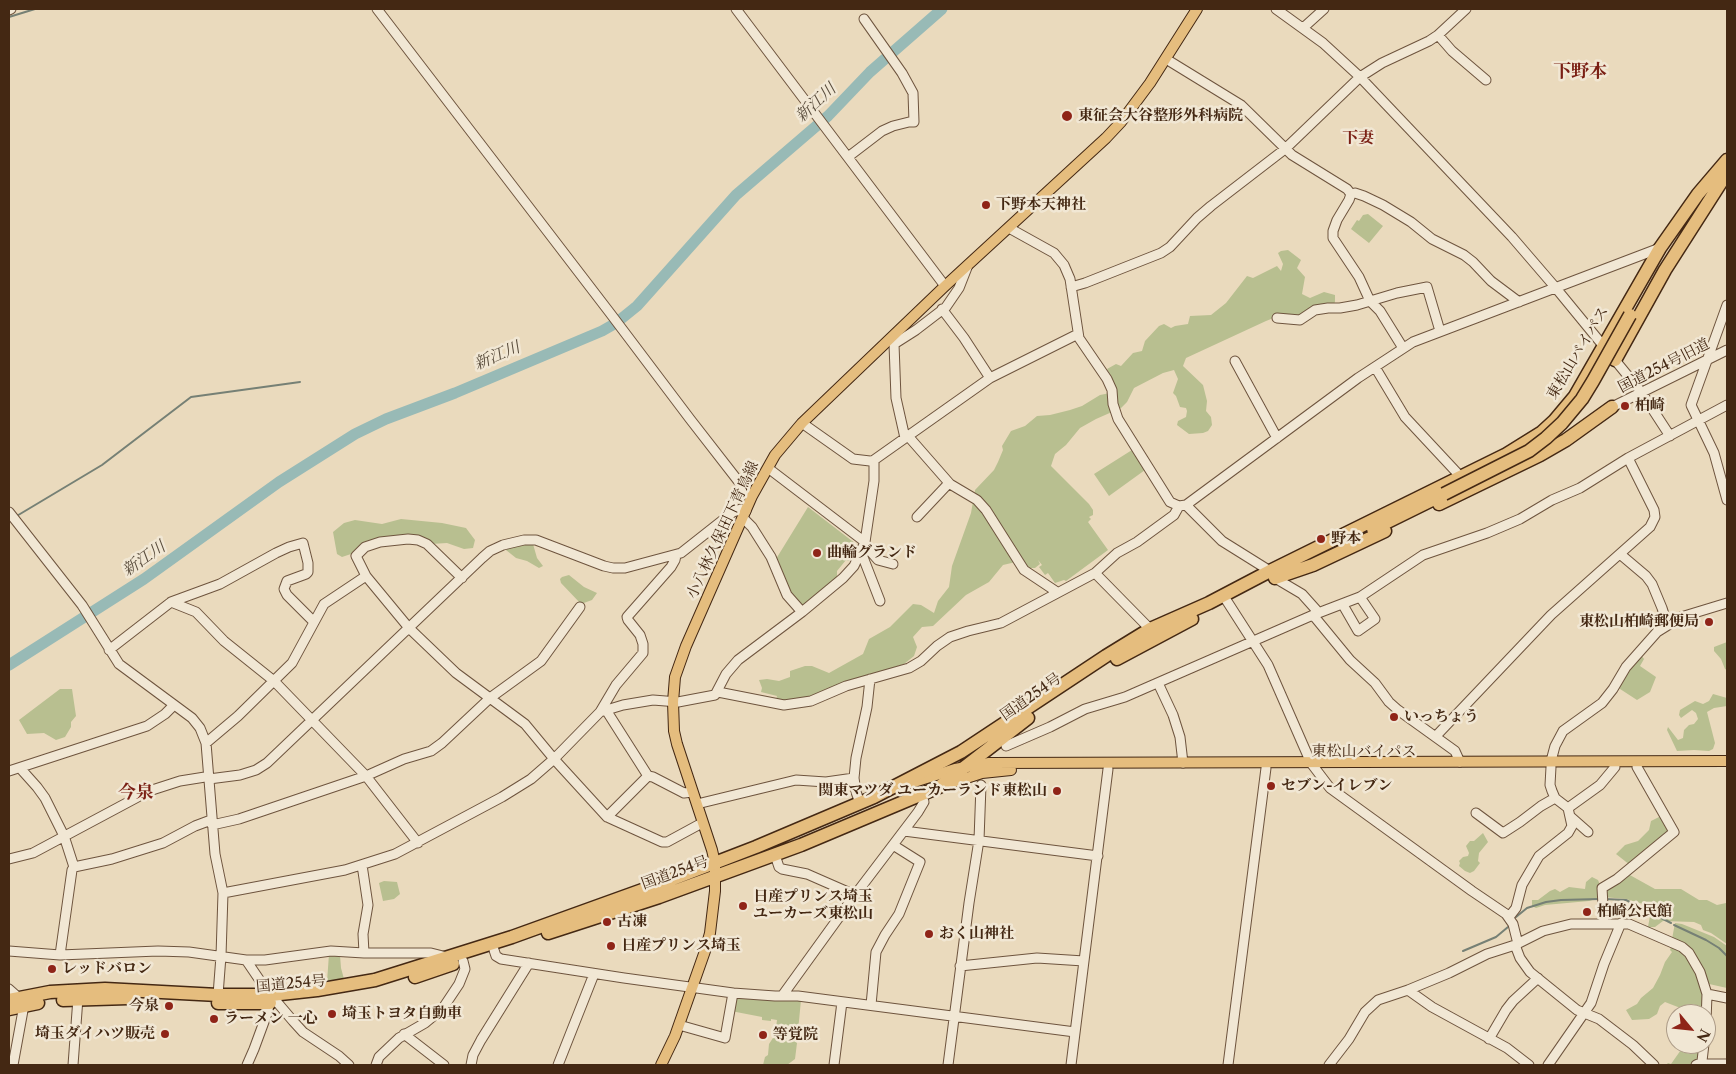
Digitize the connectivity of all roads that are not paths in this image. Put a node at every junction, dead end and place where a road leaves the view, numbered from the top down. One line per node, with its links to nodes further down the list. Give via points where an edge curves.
1 (377, 9): 56 (street)
2 (736, 9): 14 (street)
3 (1197, 9): 10 (main road, 小八林久保田下青鳥線)
4 (1276, 9): 8 (street)
5 (1324, 9): 8 (street)
6 (1466, 9): 9 (street)
7 (864, 19): 14 (street, via 913,92 914,122 882,131)
8 (1303, 28): 11 (street)
9 (1438, 35): 11 (street); 12 (street, via 1452,52)
10 (1166, 59): 13 (street, via 1241,105); 18 (main road, 小八林久保田下青鳥線, via 1118,124)
11 (1360, 77): 13 (street); 23 (street)
12 (1486, 80)
13 (1286, 149): 17 (street); 22 (street, via 1211,206 1161,253)
14 (848, 157): 21 (street)
15 (1727, 160): 19 (highway, 東松山バイパス)
16 (1727, 172): 36 (highway, via 1665,270); 67 (highway, 東松山バイパス, bridge, via 1683,229 1572,412 1546,438 1529,451 1444,494)
17 (1350, 194): 24 (street, via 1337,220 1333,238 1359,277); 25 (street, via 1364,196 1383,205 1432,239 1464,255 1490,281)
18 (1009, 228): 20 (main road, 小八林久保田下青鳥線); 22 (street, via 1054,253 1068,272)
19 (1660, 248): 23 (street); 32 (highway, 東松山バイパス)
20 (968, 265): 21 (main road, 小八林久保田下青鳥線); 27 (street, via 959,288)
21 (945, 286): 31 (main road, 小八林久保田下青鳥線)
22 (1071, 287): 30 (street)
23 (1555, 287): 25 (street); 32 (street)
24 (1370, 301): 28 (street, via 1315,310 1300,320); 29 (street, via 1426,287); 33 (street)
25 (1519, 302): 29 (street)
26 (1727, 305): 35 (street)
27 (942, 310): 31 (street, via 916,330); 39 (street)
28 (1278, 318)
29 (1440, 331): 33 (street)
30 (1078, 334): 39 (street); 58 (street, via 1107,379 1118,419 1170,502)
31 (892, 342): 44 (main road, 小八林久保田下青鳥線); 46 (street, via 896,398)
32 (1603, 346): 36 (street); 49 (highway, 東松山バイパス, via 1574,396 1554,421)
33 (1403, 348): 38 (street)
34 (1727, 350): 35 (street, 国道254号旧道)
35 (1708, 359): 40 (street, 国道254号旧道); 43 (street, via 1691,405)
36 (1615, 360): 40 (street)
37 (1235, 361): 47 (street)
38 (1375, 367): 47 (street); 53 (street, via 1405,417)
39 (990, 378): 46 (street)
40 (1642, 392): 42 (street, 国道254号旧道); 45 (street)
41 (1727, 405): 43 (street)
42 (1612, 407): 48 (highway, via 1566,440)
43 (1698, 421): 45 (street); 57 (street, via 1714,452)
44 (802, 423): 51 (street, via 848,456 863,461); 52 (main road, 小八林久保田下青鳥線)
45 (1670, 436): 50 (street)
46 (907, 437): 51 (street); 54 (street)
47 (1277, 438): 58 (street)
48 (1542, 446): 49 (highway); 55 (highway)
49 (1505, 455): 53 (highway, 東松山バイパス)
50 (1628, 458): 63 (street, via 1655,517 1650,526); 71 (street, via 1580,488 1520,519 1423,555)
51 (874, 460): 62 (street, via 874,481)
52 (768, 468): 56 (main road, 小八林久保田下青鳥線); 62 (street)
53 (1460, 476): 55 (highway, via 1457,486); 67 (highway, 東松山バイパス)
54 (949, 482): 61 (street); 70 (street, via 977,500 986,510 1024,570)
55 (1466, 490): 67 (highway, via 1313,565)
56 (752, 496): 60 (main road, 小八林久保田下青鳥線)
57 (1727, 500)
58 (1183, 505): 66 (street); 67 (street, via 1222,541)
59 (9, 512): 85 (street, via 83,608)
60 (745, 514): 64 (street, via 741,509 733,512); 78 (street, via 787,595); 91 (main road, 小八林久保田下青鳥線, via 686,646 675,677)
61 (917, 517)
62 (863, 546): 65 (street, via 878,560); 73 (street); 78 (street, via 854,566 843,578)
63 (1620, 554): 81 (street, via 1652,584); 95 (street, via 1551,615)
64 (676, 555): 69 (street, via 613,568 536,540 524,540 490,551); 93 (street, via 671,567 628,617 640,635 643,653 616,685)
65 (892, 564)
66 (1095, 573): 70 (street); 83 (street)
67 (1272, 574): 72 (highway, 国道254号); 79 (street, via 1302,594)
68 (366, 576): 69 (street, via 356,556 360,551 380,542 408,539 427,544); 80 (street, via 324,604); 82 (street)
69 (462, 578): 82 (street)
70 (1057, 592): 86 (street, via 1001,623 950,637 909,668)
71 (1360, 597): 76 (street); 76 (street, via 1375,619 1358,631)
72 (1225, 598): 83 (highway, 国道254号); 84 (street); 97 (highway, 国道254号, via 1083,680)
73 (880, 601)
74 (172, 602): 80 (street, via 220,584 282,550 303,544 308,572 287,581 284,589); 85 (street); 87 (street, via 196,612 224,641)
75 (1727, 603): 81 (street)
76 (1342, 604): 79 (street)
77 (580, 607): 90 (street, via 541,661)
78 (802, 612): 89 (street, via 738,660)
79 (1316, 614): 84 (street); 95 (street, via 1350,660 1375,683 1389,702)
80 (314, 622): 87 (street, via 296,656)
81 (1667, 624): 103 (street, via 1620,674 1602,703 1563,731)
82 (410, 628): 90 (street, via 456,673); 94 (street)
83 (1150, 629): 97 (highway, 国道254号, via 1106,656)
84 (1253, 642): 88 (street); 104 (street, via 1268,665)
85 (109, 650): 92 (street, via 119,664)
86 (870, 679): 89 (street, via 811,701 784,705); 116 (street)
87 (274, 681): 94 (street); 96 (street)
88 (1158, 683): 97 (street, via 1085,709 1050,728); 102 (street, via 1174,715)
89 (718, 692): 91 (street, via 709,697)
90 (490, 698): 98 (street, via 524,724); 114 (street, via 431,751)
91 (673, 702): 93 (street, via 653,700); 120 (main road, 小八林久保田下青鳥線, via 674,731)
92 (174, 705): 96 (street, via 192,718); 110 (street, via 147,726)
93 (603, 711): 98 (street); 115 (street)
94 (312, 720): 114 (street); 117 (street, via 256,770)
95 (1436, 736): 101 (street, via 1455,751)
96 (206, 743): 117 (street)
97 (994, 743): 99 (highway, 国道254号); 106 (main road, via 990,754); 122 (highway, 国道254号)
98 (554, 759): 128 (street); 135 (street, via 504,796)
99 (983, 759): 105 (highway, 国道254号); 106 (main road)
100 (1727, 761): 103 (main road, 東松山バイパス)
101 (1460, 762): 103 (main road, 東松山バイパス); 104 (main road, 東松山バイパス)
102 (1183, 763): 104 (main road, 東松山バイパス); 106 (main road, 東松山バイパス)
103 (1551, 764): 104 (main road, 東松山バイパス); 107 (main road, 東松山バイパス); 123 (street, via 1550,785)
104 (1313, 765): 111 (main road, 東松山バイパス); 146 (street, via 1335,793)
105 (966, 766): 119 (highway, 国道254号); 122 (main road)
106 (1001, 767): 112 (main road, 東松山バイパス); 119 (main road)
107 (1615, 767): 108 (main road, 東松山バイパス); 127 (street)
108 (1638, 767): 109 (main road, 東松山バイパス); 147 (street, via 1674,832 1602,888)
109 (1727, 767)
110 (20, 768): 113 (street); 133 (street, via 41,792)
111 (1266, 768): 112 (main road, 東松山バイパス); 196 (street)
112 (1108, 769): 138 (street)
113 (9, 771)
114 (366, 776): 129 (street, via 240,819); 135 (street)
115 (648, 776): 120 (street, via 684,793); 128 (street)
116 (854, 778): 124 (street); 125 (street, via 826,782 796,780)
117 (209, 779): 129 (street); 133 (street, via 205,777 149,791)
118 (981, 785): 134 (street)
119 (939, 787): 121 (highway, 国道254号)
120 (692, 792): 125 (main road, 小八林久保田下青鳥線)
121 (922, 795): 131 (street, via 924,802); 137 (highway, 国道254号)
122 (874, 797): 124 (highway, 国道254号)
123 (1555, 798): 126 (street, via 1503,833); 127 (street)
124 (860, 803): 140 (highway, 国道254号)
125 (697, 804): 130 (main road, 小八林久保田下青鳥線)
126 (1476, 812)
127 (1570, 812): 132 (street); 146 (street, via 1571,830 1539,856 1522,885 1515,911)
128 (608, 817): 130 (street, via 662,842)
129 (212, 822): 142 (street, via 195,826 163,843); 144 (street)
130 (702, 823): 140 (main road, 小八林久保田下青鳥線)
131 (904, 831): 134 (street); 136 (street)
132 (1588, 832)
133 (64, 836): 139 (street, via 33,853); 142 (street)
134 (979, 840): 138 (street); 160 (street)
135 (418, 843): 141 (street)
136 (893, 845): 145 (street); 175 (street, via 920,862 900,914 876,952)
137 (775, 854): 143 (highway, 国道254号); 145 (street, via 778,867 807,874)
138 (1098, 856): 158 (street)
139 (9, 859)
140 (715, 863): 143 (main road, 小八林久保田下青鳥線); 155 (highway, 国道254号, via 555,922)
141 (362, 865): 144 (street); 152 (street, via 368,905 363,934)
142 (74, 867): 153 (street)
143 (715, 876): 150 (highway, 国道254号); 163 (main road, 小八林久保田下青鳥線, via 710,933)
144 (222, 893): 154 (street)
145 (855, 895): 168 (street)
146 (1509, 917): 149 (street)
147 (1604, 923): 148 (street); 149 (street, via 1556,927)
148 (1620, 923): 166 (street, via 1638,926 1689,953); 177 (street, via 1591,1003)
149 (1516, 945): 162 (street, via 1524,965); 164 (street, via 1487,954)
150 (494, 950): 157 (highway, 国道254号); 159 (street, via 501,959)
151 (9, 951): 153 (street)
152 (364, 953): 155 (street, via 430,953); 156 (street, via 322,951)
153 (60, 955): 154 (street, via 158,951)
154 (221, 956): 156 (street); 167 (street)
155 (447, 957): 172 (highway, 国道254号, via 375,980)
156 (246, 960): 172 (street)
157 (463, 961): 172 (highway, 国道254号, via 378,988 340,995); 181 (street, via 465,969 459,984 443,1008)
158 (1084, 961): 160 (street, via 1037,958); 180 (street)
159 (529, 963): 161 (street); 190 (street, via 481,1040)
160 (960, 966): 178 (street)
161 (594, 974): 163 (street); 191 (street)
162 (1538, 978): 177 (street); 182 (street, via 1513,1000)
163 (692, 987): 165 (street); 179 (main road, 小八林久保田下青鳥線)
164 (1408, 990): 182 (street); 197 (street, via 1378,1000 1369,1007)
165 (733, 993): 168 (street); 179 (street, via 725,1038)
166 (1707, 994): 171 (street); 174 (street)
167 (218, 995): 169 (highway, 国道254号, via 105,989); 172 (highway, 国道254号)
168 (782, 996): 173 (street)
169 (15, 998): 170 (highway, 国道254号); 176 (highway); 184 (street)
170 (78, 998): 172 (highway, 国道254号, via 226,1003); 185 (street)
171 (1727, 998)
172 (272, 1000): 186 (street); 187 (street, via 303,1032)
173 (842, 1002): 175 (street); 193 (street)
174 (1707, 1004)
175 (870, 1005): 178 (street)
176 (9, 1009)
177 (1584, 1013): 199 (street); 200 (street, via 1599,1019)
178 (954, 1016): 180 (street); 194 (street)
179 (679, 1024): 192 (main road, 小八林久保田下青鳥線)
180 (1075, 1032): 195 (street)
181 (404, 1034): 188 (street, via 384,1051); 189 (street)
182 (1489, 1039): 198 (street)
183 (1727, 1064): 201 (street)
184 (13, 1065)
185 (74, 1065)
186 (246, 1065)
187 (349, 1065)
188 (376, 1065)
189 (444, 1065)
190 (470, 1065)
191 (558, 1065)
192 (661, 1065)
193 (834, 1065)
194 (948, 1065)
195 (1071, 1065)
196 (1228, 1065)
197 (1329, 1065)
198 (1529, 1065)
199 (1548, 1065)
200 (1654, 1065)
201 (1700, 1065)

